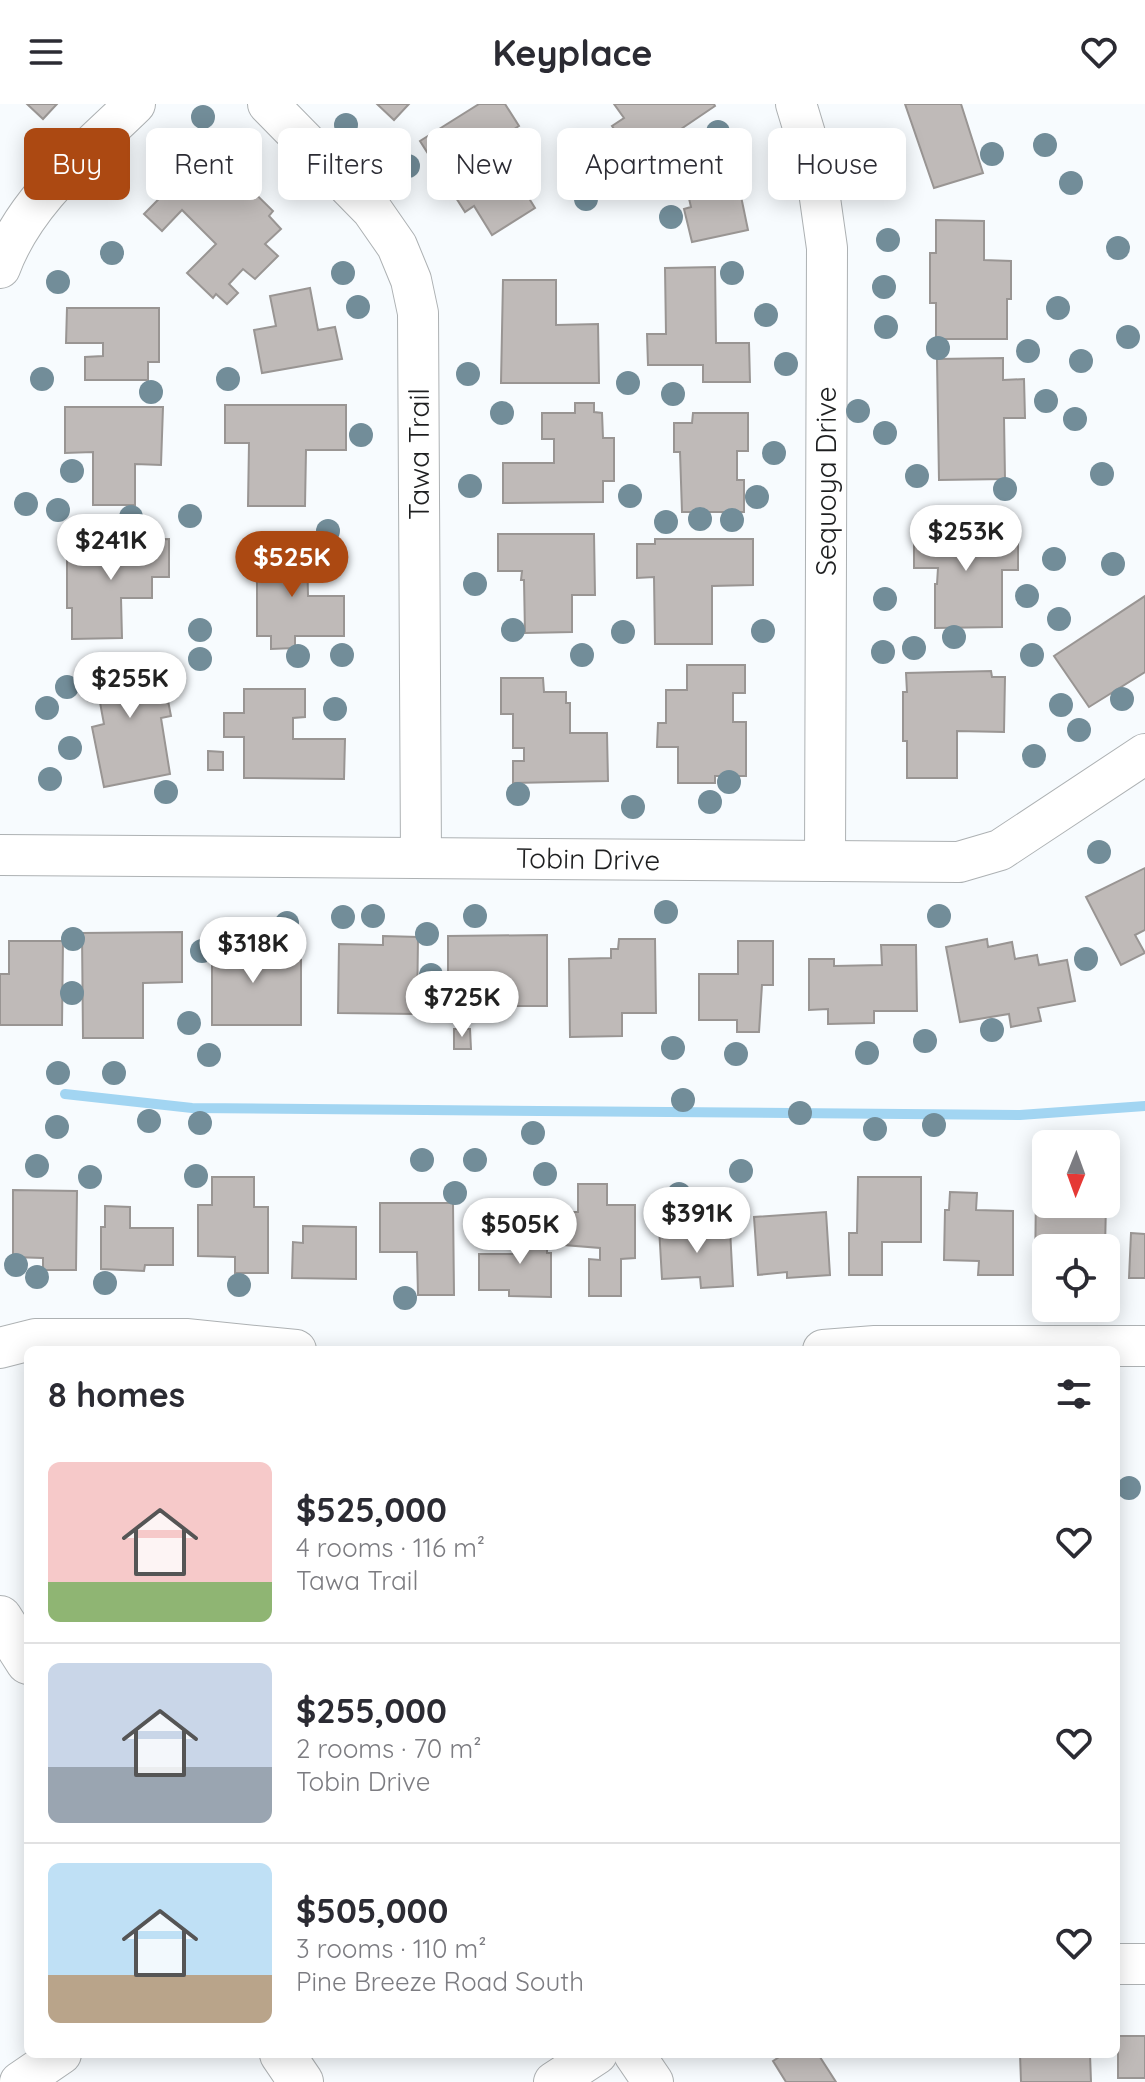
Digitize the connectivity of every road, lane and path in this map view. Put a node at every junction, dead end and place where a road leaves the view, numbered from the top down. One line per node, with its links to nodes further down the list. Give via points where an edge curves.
1 (135, 104): 4 (street, via 36,203)
2 (268, 104): 7 (street, Tawa Trail, via 372,210 397,246 411,280 418,329)
3 (796, 104): 8 (street, Sequoya Drive, via 816,170 827,248)
4 (0, 268)
5 (1145, 754): 8 (street, Tobin Drive, via 1000,850 959,862)
6 (0, 855): 7 (street, Tobin Drive)
7 (421, 857): 8 (street, Tobin Drive)
8 (825, 861)
9 (256, 1346): 12 (street, via 186,1339 35,1339)
10 (1145, 1346): 11 (street)
11 (1120, 1347)
12 (0, 1348)
13 (0, 1618): 14 (main road)
14 (24, 1656)
15 (1120, 1964): 16 (street)
16 (1145, 1964)
17 (55, 2058): 21 (street)
18 (285, 2058): 22 (main road)
19 (591, 2058): 23 (street)
20 (637, 2058): 24 (street)
21 (20, 2082)
22 (301, 2082)
23 (554, 2082)
24 (653, 2082)

